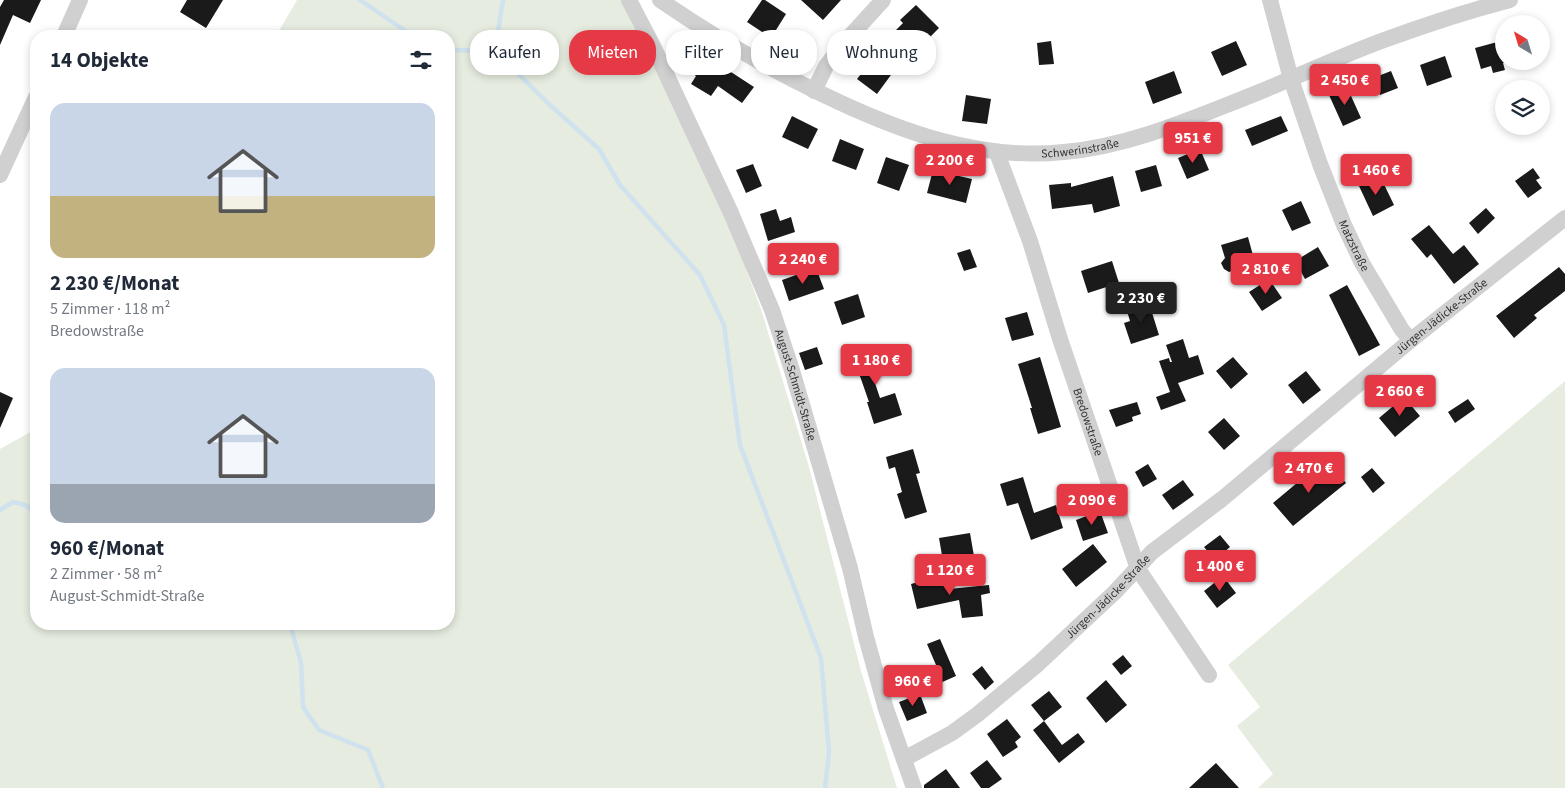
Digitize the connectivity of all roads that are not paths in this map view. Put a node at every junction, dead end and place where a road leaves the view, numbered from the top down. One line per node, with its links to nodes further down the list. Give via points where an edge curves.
1 (80, 0): 7 (street)
2 (629, 0): 17 (street, August-Schmidt-Straße, via 653,46 772,310 850,568 886,709)
3 (660, 0): 9 (street, Schwerinstraße, via 768,68)
4 (883, 0): 9 (street, via 826,66)
5 (1270, 0): 8 (street, Matzstraße)
6 (1510, 0): 8 (street, Schwerinstraße, via 1385,39)
7 (67, 30)
8 (1291, 79): 11 (street, Schwerinstraße, via 1161,130 1126,140 1065,152); 14 (street, Matzstraße, via 1344,225 1367,271)
9 (814, 90): 11 (street, Schwerinstraße, via 897,127 959,146)
10 (30, 109): 12 (street)
11 (997, 153): 15 (street, Bredowstraße, via 1030,240 1066,358)
12 (1, 170)
13 (1565, 218): 14 (street, Jürgen-Jädicke-Straße)
14 (1411, 340): 15 (street, Jürgen-Jädicke-Straße, via 1222,498 1152,552)
15 (1138, 569): 16 (street, Bredowstraße); 17 (street, Jürgen-Jädicke-Straße, via 1038,664 978,714 952,733)
16 (1209, 676)
17 (904, 759): 18 (street, August-Schmidt-Straße)
18 (914, 788)

